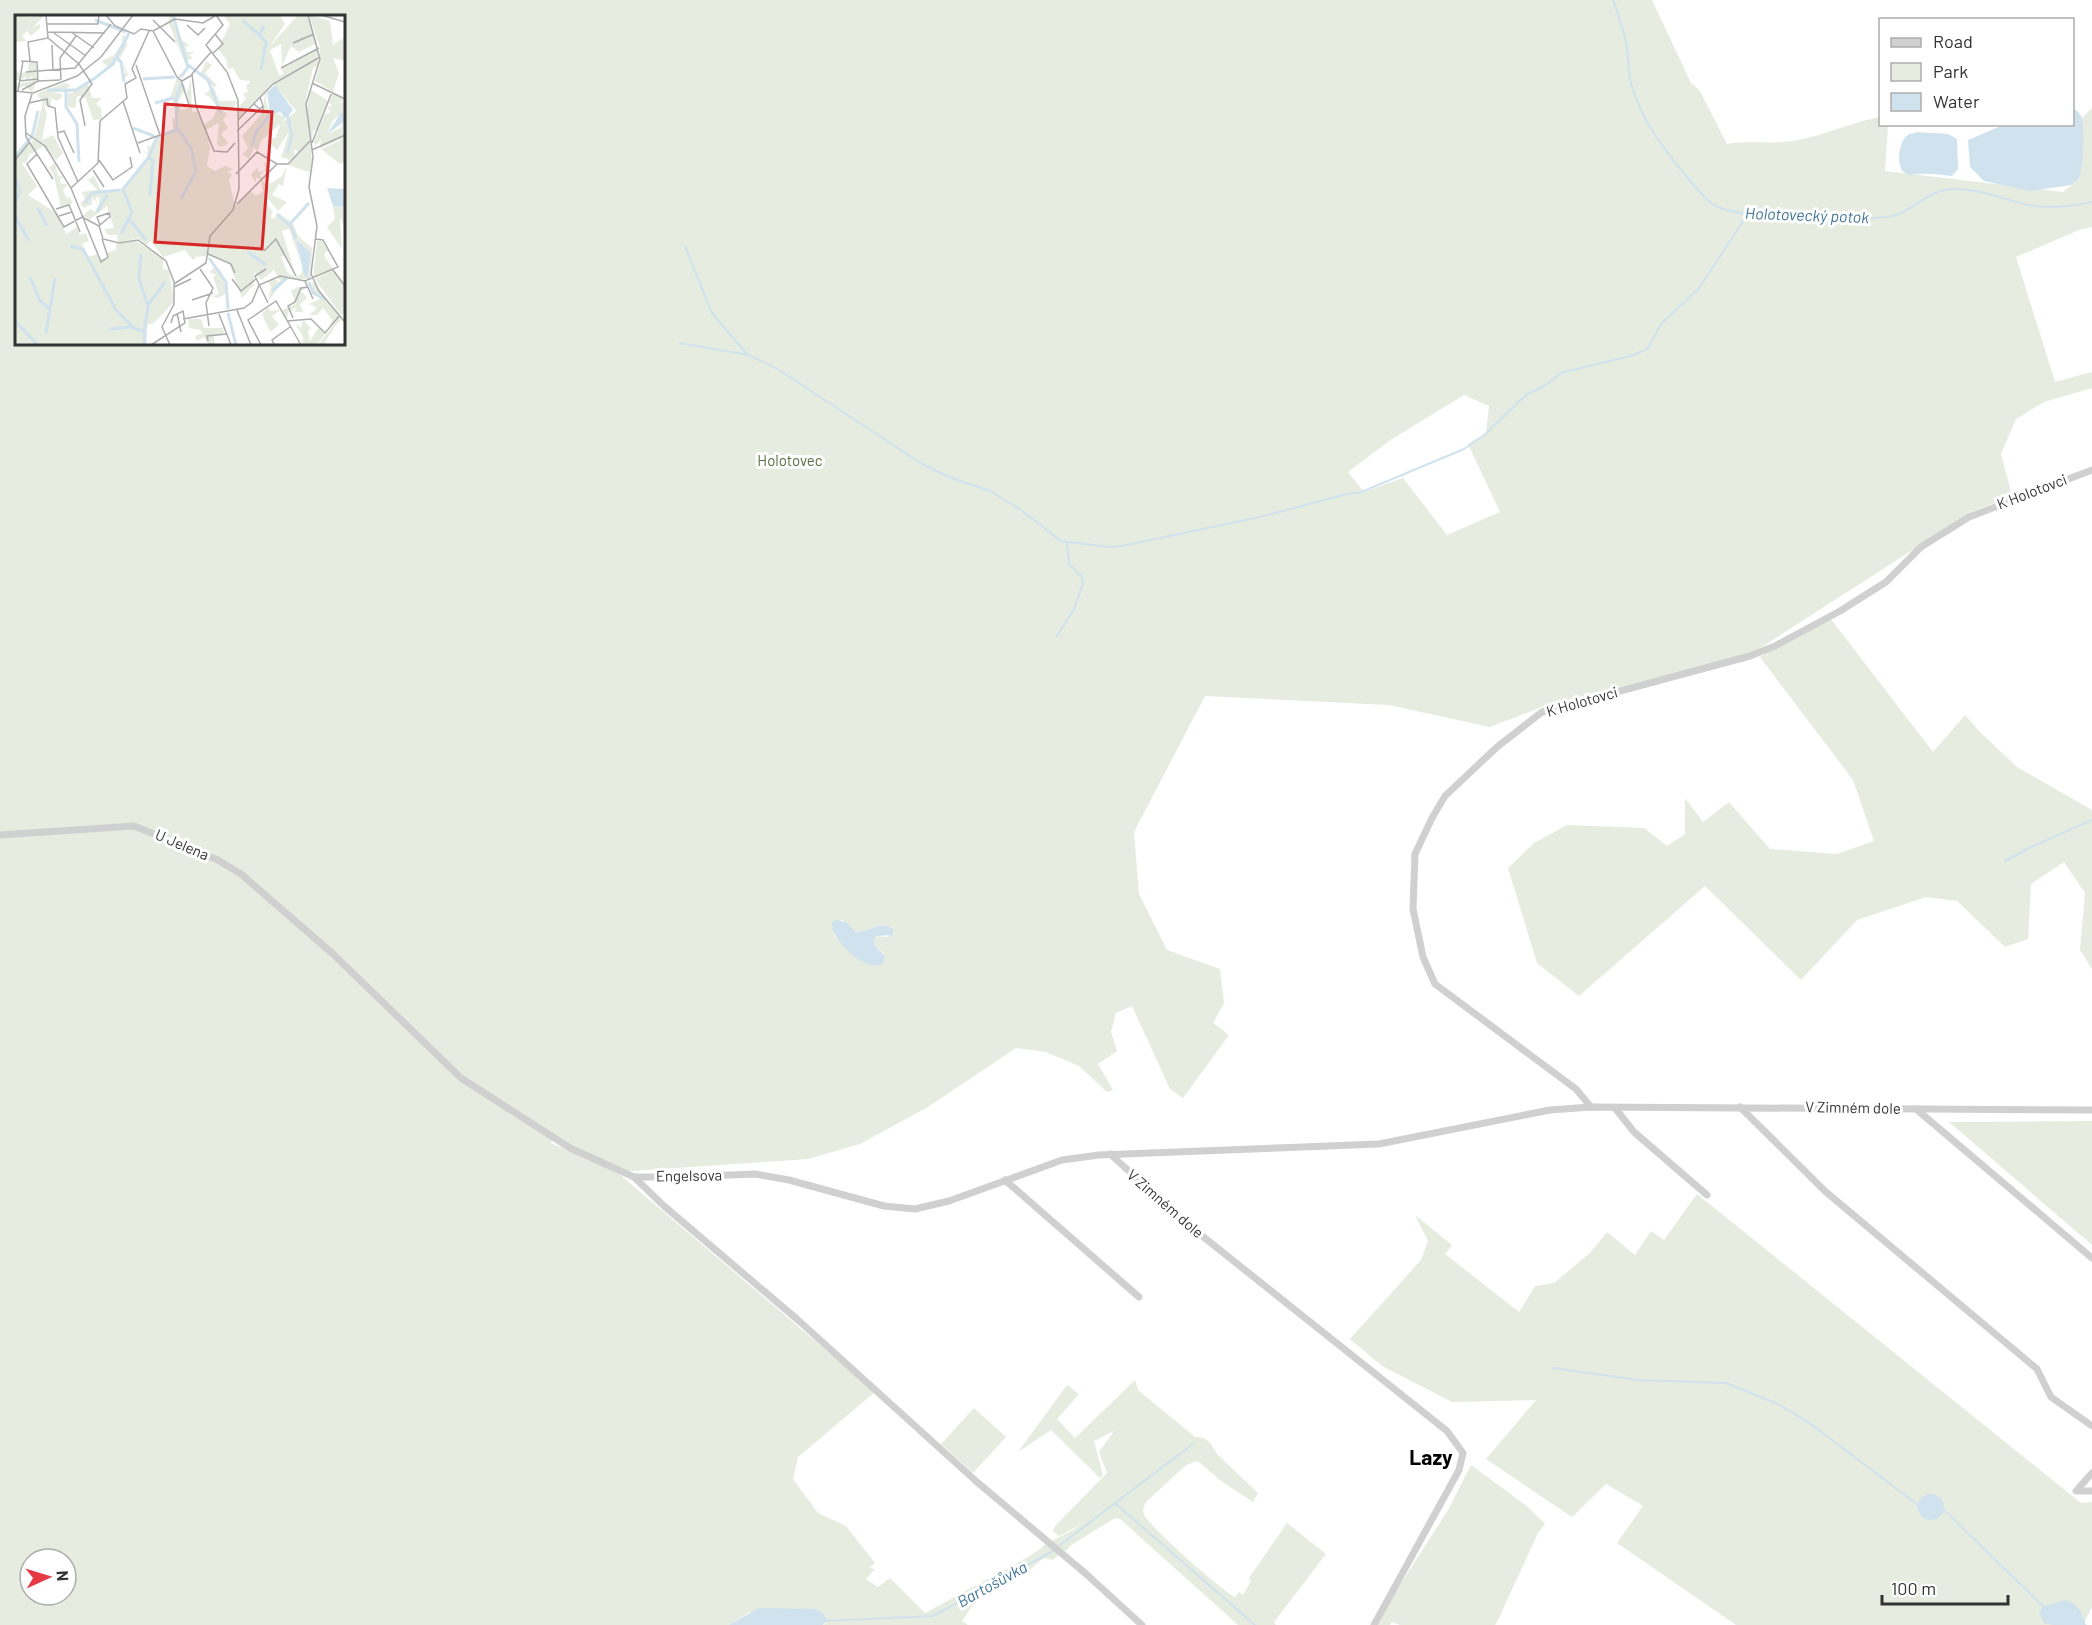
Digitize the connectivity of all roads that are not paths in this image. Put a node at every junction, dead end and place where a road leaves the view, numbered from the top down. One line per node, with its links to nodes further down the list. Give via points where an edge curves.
1 (2092, 470): 4 (street, K Holotovci, via 1969,517 1921,547 1886,582 1775,646 1542,711 1446,796 1415,854 1413,880 1413,909 1423,957 1435,984 1576,1089)
2 (0, 835): 3 (street, U Jelena, via 123,825 145,829 241,874)
3 (332, 953): 10 (street, Engelsova, via 460,1078 570,1148)
4 (1591, 1107): 6 (street, V Zimném dole); 9 (street, V Zimném dole, via 1550,1110 1378,1144)
5 (1740, 1107): 6 (street, V Zimném dole); 7 (street, V Zimném dole); 15 (street, via 1826,1192 2037,1369 2051,1397)
6 (1615, 1108): 12 (street, via 1634,1132)
7 (1916, 1109): 8 (street, V Zimném dole); 13 (street)
8 (2092, 1110)
9 (1110, 1154): 11 (street, Engelsova, via 1062,1160); 19 (street, V Zimném dole, via 1191,1227 1447,1431 1463,1453 1459,1470)
10 (634, 1177): 11 (street, Engelsova, via 755,1174 884,1206 915,1209 949,1202); 18 (street)
11 (1005, 1180): 14 (street)
12 (1707, 1195)
13 (2092, 1258)
14 (1138, 1297)
15 (2092, 1426)
16 (2092, 1473): 17 (street, via 2076,1491)
17 (2092, 1491)
18 (1142, 1625)
19 (1374, 1625)

